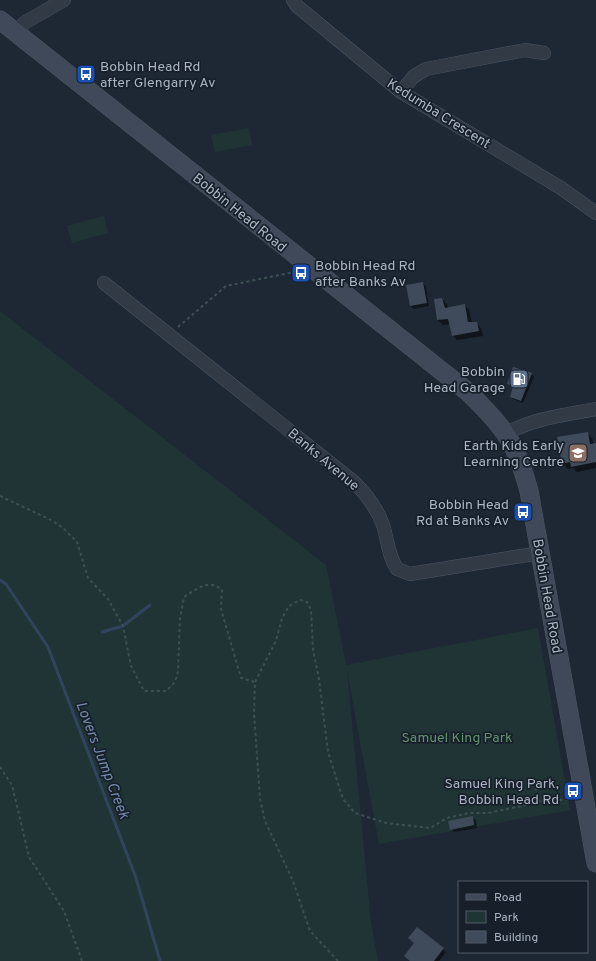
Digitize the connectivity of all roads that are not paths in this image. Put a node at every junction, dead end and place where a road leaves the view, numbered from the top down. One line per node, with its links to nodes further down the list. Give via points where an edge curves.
1 (64, 0): 4 (street, via 24,23)
2 (293, 0): 6 (street, Kedumba Crescent)
3 (0, 20): 4 (main road, Bobbin Head Road)
4 (16, 33): 10 (main road, Bobbin Head Road, via 468,392)
5 (544, 53): 6 (street, via 525,50 426,69 413,77)
6 (401, 92): 7 (street, Kedumba Crescent, via 561,188)
7 (596, 213)
8 (104, 283): 11 (street, Banks Avenue, via 354,482 373,502 383,526 390,558 397,569 410,574)
9 (596, 410): 10 (street, via 537,420)
10 (507, 433): 11 (main road, Bobbin Head Road, via 523,468)
11 (540, 553): 12 (main road, Bobbin Head Road)
12 (596, 863)

